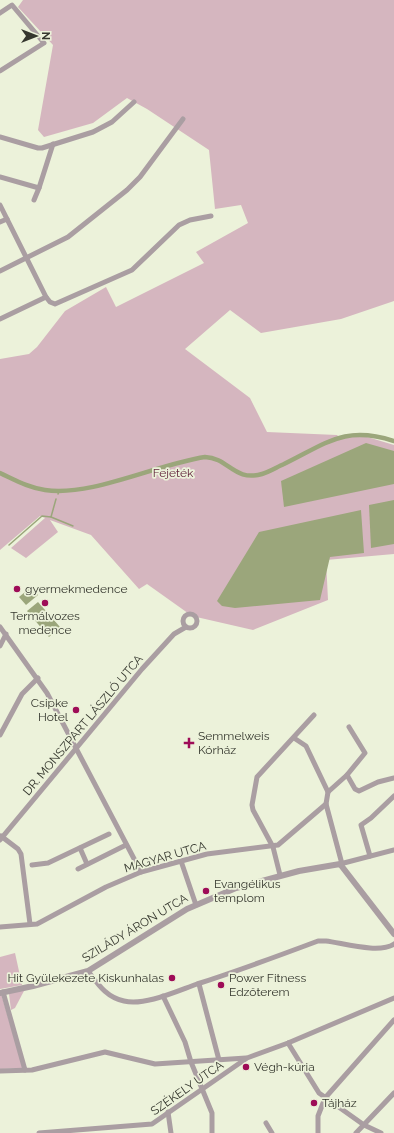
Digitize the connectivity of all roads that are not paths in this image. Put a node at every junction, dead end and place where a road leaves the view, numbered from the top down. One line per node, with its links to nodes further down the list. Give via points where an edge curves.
1 (17, 0): 2 (street)
2 (12, 5): 3 (street); 4 (street, via 44,43)
3 (0, 13)
4 (0, 71)
5 (134, 102): 8 (street, via 112,122 93,132)
6 (183, 119): 16 (street, via 140,177 127,190 68,237)
7 (0, 137): 8 (street, via 38,148)
8 (53, 144): 10 (street)
9 (0, 177): 10 (street)
10 (39, 188): 11 (street)
11 (34, 200)
12 (0, 205): 14 (street)
13 (211, 216): 18 (street, via 179,225 137,267 128,272 57,304 50,302)
14 (7, 219): 15 (street); 16 (street)
15 (0, 222)
16 (26, 258): 17 (street); 18 (street)
17 (0, 271)
18 (46, 297): 19 (street)
19 (0, 319)
20 (0, 627): 22 (street)
21 (186, 627): 29 (street, DR. MONSZPART LÁSZLÓ UTCA, via 174,634 159,650)
22 (6, 634): 23 (street); 24 (street)
23 (0, 646)
24 (38, 678): 27 (street, via 22,694); 29 (street)
25 (314, 715): 28 (street)
26 (350, 727): 30 (street, via 365,753)
27 (0, 735)
28 (294, 738): 32 (street, via 306,746); 38 (street, via 257,777 252,805)
29 (76, 748): 36 (street, DR. MONSZPART LÁSZLÓ UTCA); 37 (street)
30 (347, 775): 31 (street, via 358,791); 32 (street)
31 (394, 778)
32 (328, 792): 34 (street)
33 (394, 796): 41 (street, via 361,825)
34 (326, 804): 38 (street, via 280,844); 44 (street)
35 (109, 834): 39 (street)
36 (1, 837): 50 (street, via 21,854)
37 (126, 845): 43 (street); 47 (street)
38 (273, 847): 42 (street, MAGYAR UTCA, via 207,854); 48 (street)
39 (80, 848): 43 (street); 45 (street, via 48,863)
40 (394, 850): 41 (street, SZILÁDY ÁRON UTCA)
41 (370, 856): 44 (street, SZILÁDY ÁRON UTCA)
42 (181, 861): 47 (street, MAGYAR UTCA); 49 (street)
43 (87, 864): 46 (street)
44 (341, 864): 48 (street, SZILÁDY ÁRON UTCA); 52 (street)
45 (32, 865)
46 (78, 869)
47 (141, 872): 50 (street, MAGYAR UTCA, via 106,887 45,920)
48 (280, 875): 49 (street, SZILÁDY ÁRON UTCA, via 236,888)
49 (196, 905): 54 (street, SZILÁDY ÁRON UTCA)
50 (30, 924): 51 (street, MAGYAR UTCA)
51 (0, 928)
52 (394, 934)
53 (394, 944): 55 (street, via 388,948 378,948 318,941)
54 (88, 971): 56 (street, SZILÁDY ÁRON UTCA); 57 (street, via 107,994 116,999 134,1002)
55 (199, 984): 57 (street); 62 (street)
56 (1, 992): 64 (street)
57 (163, 996): 63 (street, via 185,1042)
58 (394, 998): 60 (street)
59 (394, 1020): 68 (street)
60 (288, 1043): 61 (street); 68 (street, via 319,1093)
61 (247, 1058): 62 (street); 66 (street, SZÉKELY UTCA)
62 (218, 1060): 63 (street)
63 (191, 1062): 64 (street, via 155,1064 105,1052); 66 (street)
64 (25, 1070): 65 (street)
65 (0, 1071)
66 (202, 1089): 69 (street, SZÉKELY UTCA); 74 (street, via 213,1116)
67 (394, 1093): 71 (street)
68 (325, 1098): 71 (street); 76 (street, via 318,1116)
69 (168, 1112): 72 (street, SZÉKELY UTCA, via 152,1124); 73 (street)
70 (266, 1123): 75 (street)
71 (364, 1126): 77 (street); 78 (street)
72 (39, 1133)
73 (171, 1133)
74 (212, 1133)
75 (272, 1133)
76 (318, 1133)
77 (356, 1133)
78 (381, 1133)

